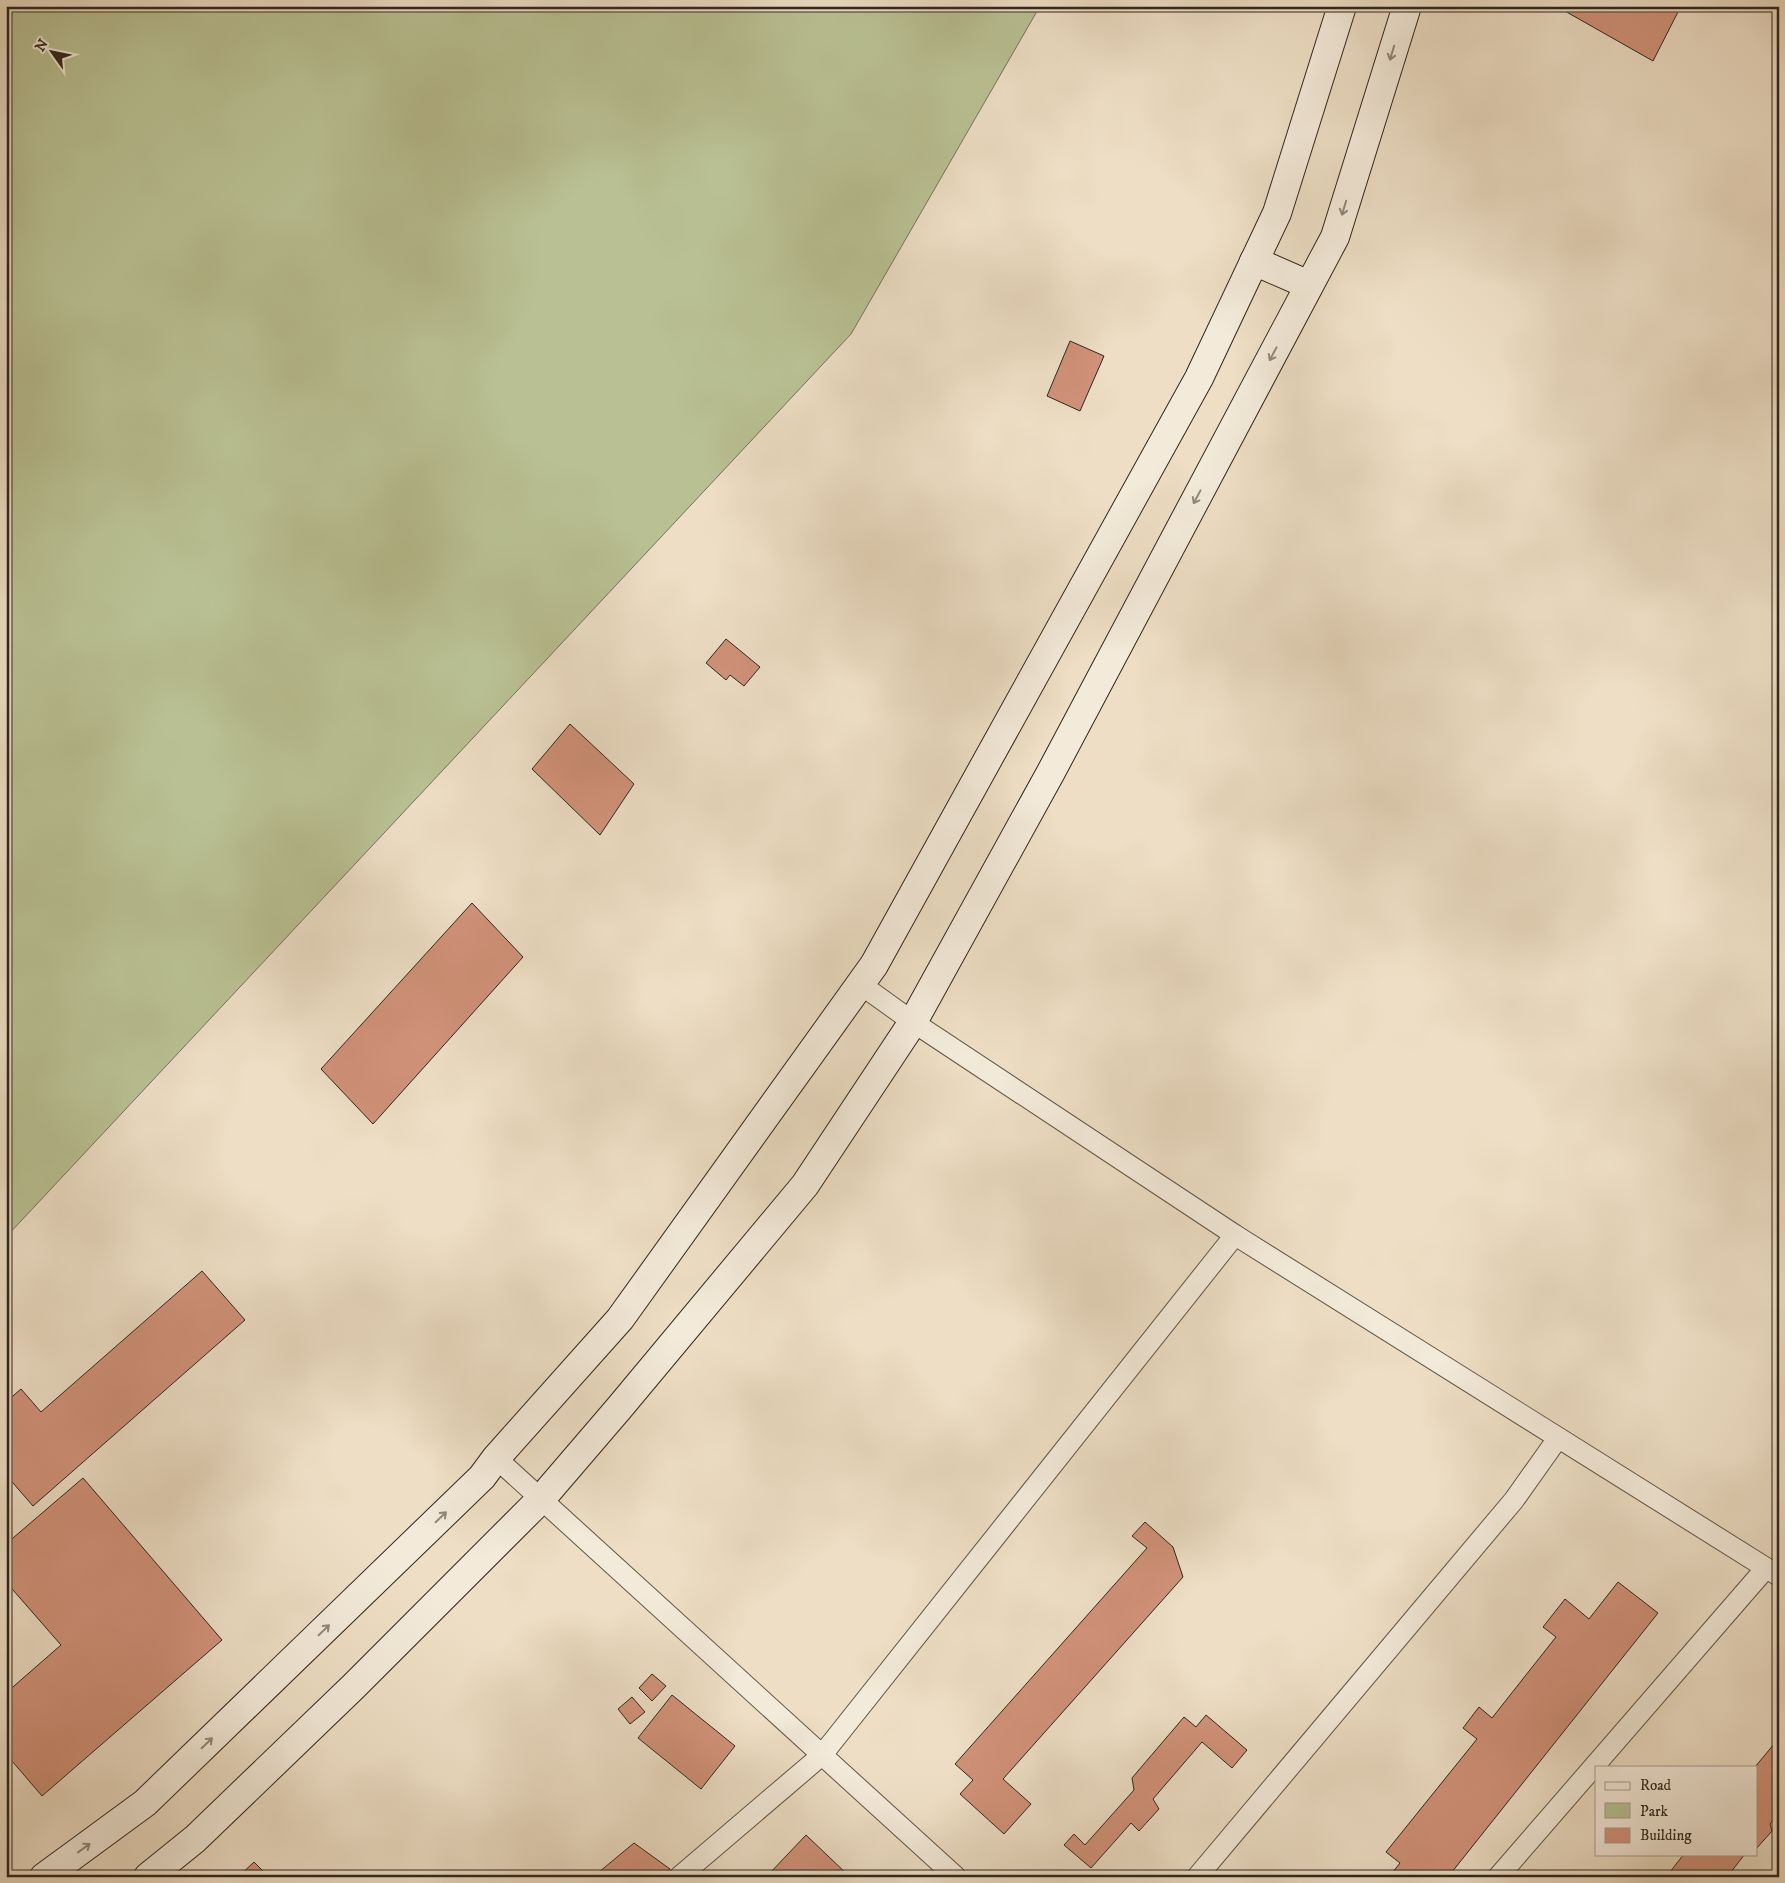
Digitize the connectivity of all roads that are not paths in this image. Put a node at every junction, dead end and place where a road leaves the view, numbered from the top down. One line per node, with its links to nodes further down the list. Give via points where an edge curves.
1 (1342, 6): 3 (street, via 1277,213)
2 (1407, 6): 4 (street, one-way to 4, via 1335,237)
3 (1254, 261): 4 (street); 5 (street, via 1199,378 879,956)
4 (1309, 285): 6 (street, one-way to 6, via 1051,772)
5 (860, 984): 6 (lane); 9 (street, via 620,1319)
6 (913, 1022): 7 (lane); 10 (street, via 805,1185)
7 (1235, 1235): 8 (lane); 12 (lane)
8 (1558, 1438): 11 (lane); 19 (lane, via 1514,1500)
9 (496, 1458): 10 (lane); 15 (street, one-way to 9, via 145,1803 482,1477)
10 (542, 1498): 12 (lane); 16 (street, via 195,1839)
11 (1772, 1572): 13 (lane)
12 (822, 1755): 17 (lane); 18 (lane)
13 (1598, 1766)
14 (1595, 1769): 20 (lane)
15 (44, 1877)
16 (148, 1877)
17 (679, 1877)
18 (956, 1877)
19 (1197, 1877)
20 (1498, 1877)

